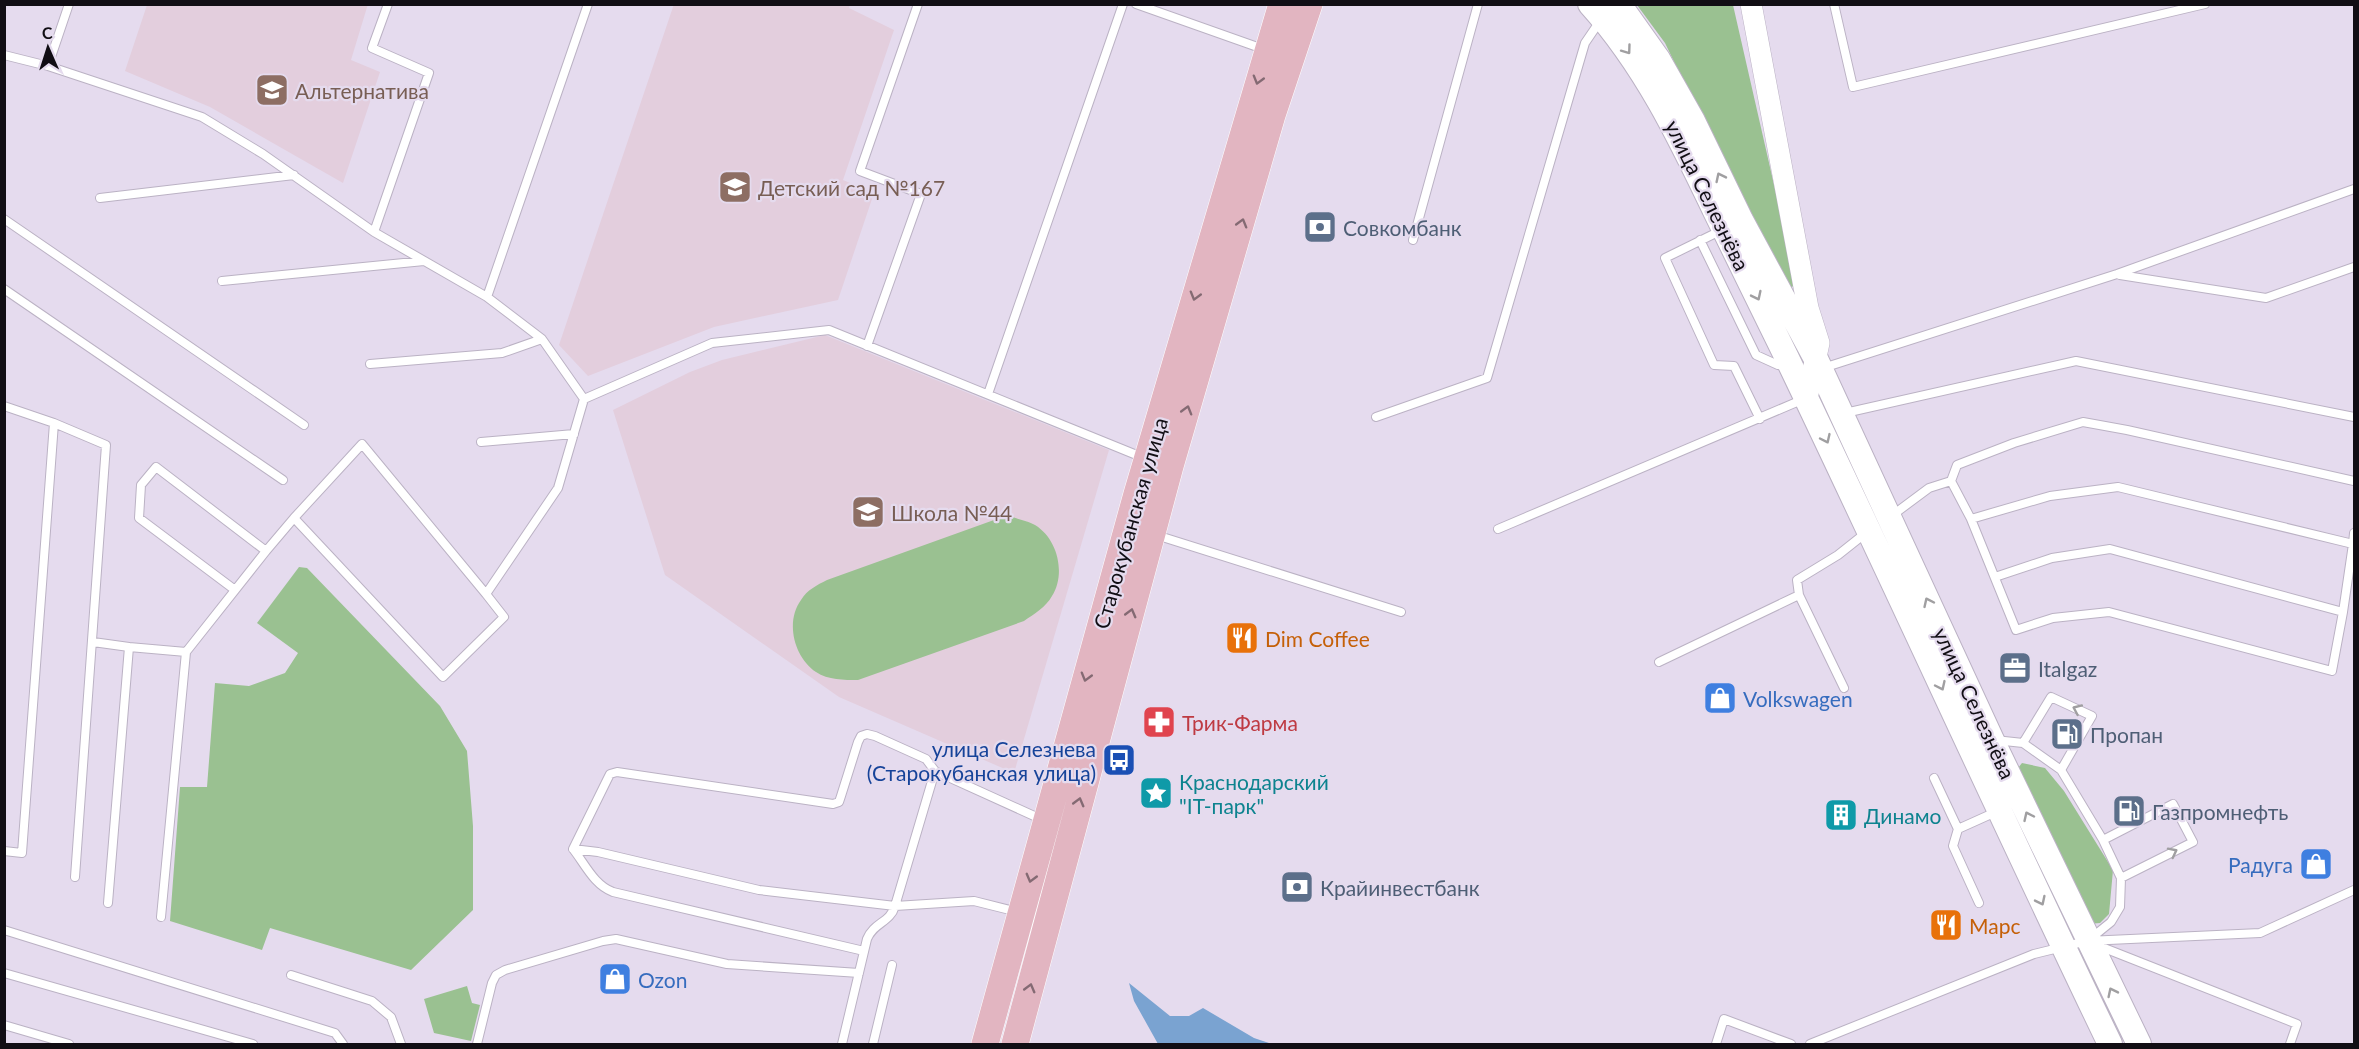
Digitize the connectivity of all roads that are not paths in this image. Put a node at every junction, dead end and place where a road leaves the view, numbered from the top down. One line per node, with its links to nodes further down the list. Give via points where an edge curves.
1 (69, 4): 18 (lane)
2 (388, 4): 24 (lane, via 372,48 429,73)
3 (588, 4): 34 (lane)
4 (918, 4): 36 (lane, via 860,171 921,194)
5 (1123, 4): 40 (lane)
6 (1136, 4): 15 (lane)
7 (1166, 4): 15 (lane)
8 (1282, 4): 16 (main road, Старокубанская улица)
9 (1309, 4): 52 (main road, Старокубанская улица, one-way to 9)
10 (1478, 4): 25 (lane)
11 (1751, 4): 31 (street, улица Селезнёва)
12 (1834, 4): 13 (lane, via 1853,87)
13 (2205, 4)
14 (1606, 8): 23 (main road, улица Селезнёва); 45 (lane, via 1585,43 1487,378)
15 (1163, 14): 16 (lane)
16 (1267, 50): 52 (main road, Старокубанская улица, one-way to 52)
17 (4, 55): 18 (lane)
18 (48, 66): 19 (lane, via 202,117)
19 (294, 175): 21 (lane); 24 (lane)
20 (2355, 189): 29 (lane)
21 (100, 198)
22 (4, 219): 49 (lane)
23 (1732, 224): 26 (lane); 33 (main road, улица Селезнёва); 39 (main road, улица Селезнёва, one-way to 39)
24 (374, 232): 27 (lane)
25 (1413, 240)
26 (1700, 240): 39 (lane, via 1756,355); 47 (lane, via 1665,258 1714,365 1734,366)
27 (425, 261): 30 (lane); 34 (lane)
28 (2355, 267): 29 (lane, via 2266,298)
29 (2116, 274): 38 (lane)
30 (222, 281)
31 (1803, 281): 33 (street, via 1795,298 1784,298); 38 (street, улица Селезнёва, via 1819,343)
32 (4, 288): 53 (lane)
33 (1779, 289): 38 (main road, улица Селезнёва)
34 (487, 297): 35 (lane)
35 (542, 339): 37 (lane, via 502,353); 42 (lane)
36 (867, 346): 40 (lane); 42 (lane, via 829,330 712,343)
37 (370, 364)
38 (1818, 364): 41 (street, улица Селезнёва); 44 (main road, улица Селезнёва)
39 (1791, 366): 41 (main road, улица Селезнёва)
40 (988, 394): 52 (lane)
41 (1807, 398): 47 (lane); 58 (main road, улица Селезнёва, one-way to 58)
42 (584, 399): 50 (lane)
43 (4, 406): 48 (lane)
44 (1841, 414): 46 (lane, via 2076,361); 58 (main road, улица Селезнёва)
45 (1376, 417)
46 (2355, 417)
47 (1760, 419): 59 (lane)
48 (54, 423): 71 (lane, via 106,445); 86 (lane, via 22,853)
49 (304, 425)
50 (574, 434): 51 (lane); 67 (lane, via 558,488)
51 (481, 442)
52 (1159, 463): 61 (main road, Старокубанская улица); 82 (main road, Старокубанская улица, one-way to 82)
53 (283, 480)
54 (1951, 481): 55 (lane, via 1957,465 2083,422); 57 (lane); 58 (lane, via 1929,488)
55 (2355, 481)
56 (294, 518): 63 (lane); 67 (lane, via 362,444); 67 (lane, via 443,677 504,617)
57 (1971, 519): 62 (lane, via 2050,496 2118,487); 65 (lane)
58 (1879, 524): 68 (lane, via 1797,580); 77 (main road, улица Селезнёва)
59 (1498, 529)
60 (2355, 533): 62 (lane)
61 (1152, 534): 69 (lane); 112 (main road, Старокубанская улица, one-way to 61)
62 (2353, 544): 64 (lane)
63 (266, 551): 66 (lane); 66 (lane, via 156,467 141,485 139,518)
64 (2353, 563): 70 (lane)
65 (1995, 577): 70 (lane, via 2052,558 2110,549); 70 (lane, via 2016,630 2053,618 2109,612 2332,671)
66 (235, 590): 73 (lane)
67 (486, 594)
68 (1799, 595): 74 (lane); 75 (lane)
69 (1401, 612)
70 (2343, 612)
71 (93, 642): 72 (lane); 87 (lane)
72 (129, 646): 73 (lane); 90 (lane)
73 (186, 652): 94 (lane)
74 (1659, 662)
75 (1844, 688)
76 (2023, 743): 77 (lane); 78 (lane); 78 (lane, one-way to 76, via 2092,716 2052,697)
77 (1981, 745): 81 (main road, улица Селезнёва); 96 (main road, улица Селезнёва, one-way to 77)
78 (2061, 770): 84 (lane)
79 (935, 771): 82 (lane); 85 (lane, via 926,759 867,734 858,742 839,802 833,804 617,772 610,774); 92 (lane)
80 (1934, 778): 83 (lane)
81 (1998, 811): 83 (lane); 97 (main road, улица Селезнёва, one-way to 97)
82 (1046, 821): 93 (main road, Старокубанская улица, one-way to 93)
83 (1958, 830): 91 (lane, via 1953,846)
84 (2103, 840): 88 (lane); 88 (lane, one-way to 84, via 2193,842 2173,804)
85 (573, 849): 92 (lane, via 759,891); 98 (lane, via 604,888)
86 (4, 851)
87 (75, 877)
88 (2121, 879): 96 (lane, via 2120,907 2111,922)
89 (2355, 890): 96 (lane, via 2260,933)
90 (108, 903)
91 (1979, 903)
92 (895, 906): 93 (lane, via 974,901); 98 (lane, via 892,916 870,931)
93 (1021, 912): 111 (main road, Старокубанская улица)
94 (161, 917)
95 (4, 930): 106 (lane, via 335,1033)
96 (2087, 941): 97 (lane); 117 (main road, улица Селезнёва, one-way to 96); 118 (lane, via 2296,1024)
97 (2064, 948): 115 (lane, via 2034,954); 116 (main road, улица Селезнёва)
98 (864, 951): 101 (lane)
99 (892, 965): 110 (lane)
100 (4, 973): 105 (lane)
101 (859, 973): 108 (lane, via 727,964 627,940 603,941 496,975); 109 (lane, via 846,1007)
102 (291, 975): 107 (lane, via 372,1001 391,1017)
103 (4, 1024): 104 (lane)
104 (69, 1044)
105 (253, 1044)
106 (343, 1044)
107 (401, 1044)
108 (477, 1044)
109 (842, 1044)
110 (873, 1044)
111 (986, 1044)
112 (1015, 1044)
113 (1716, 1044): 114 (lane, via 1724,1019)
114 (1791, 1044)
115 (1810, 1044)
116 (2110, 1044)
117 (2139, 1044)
118 (2290, 1044)

